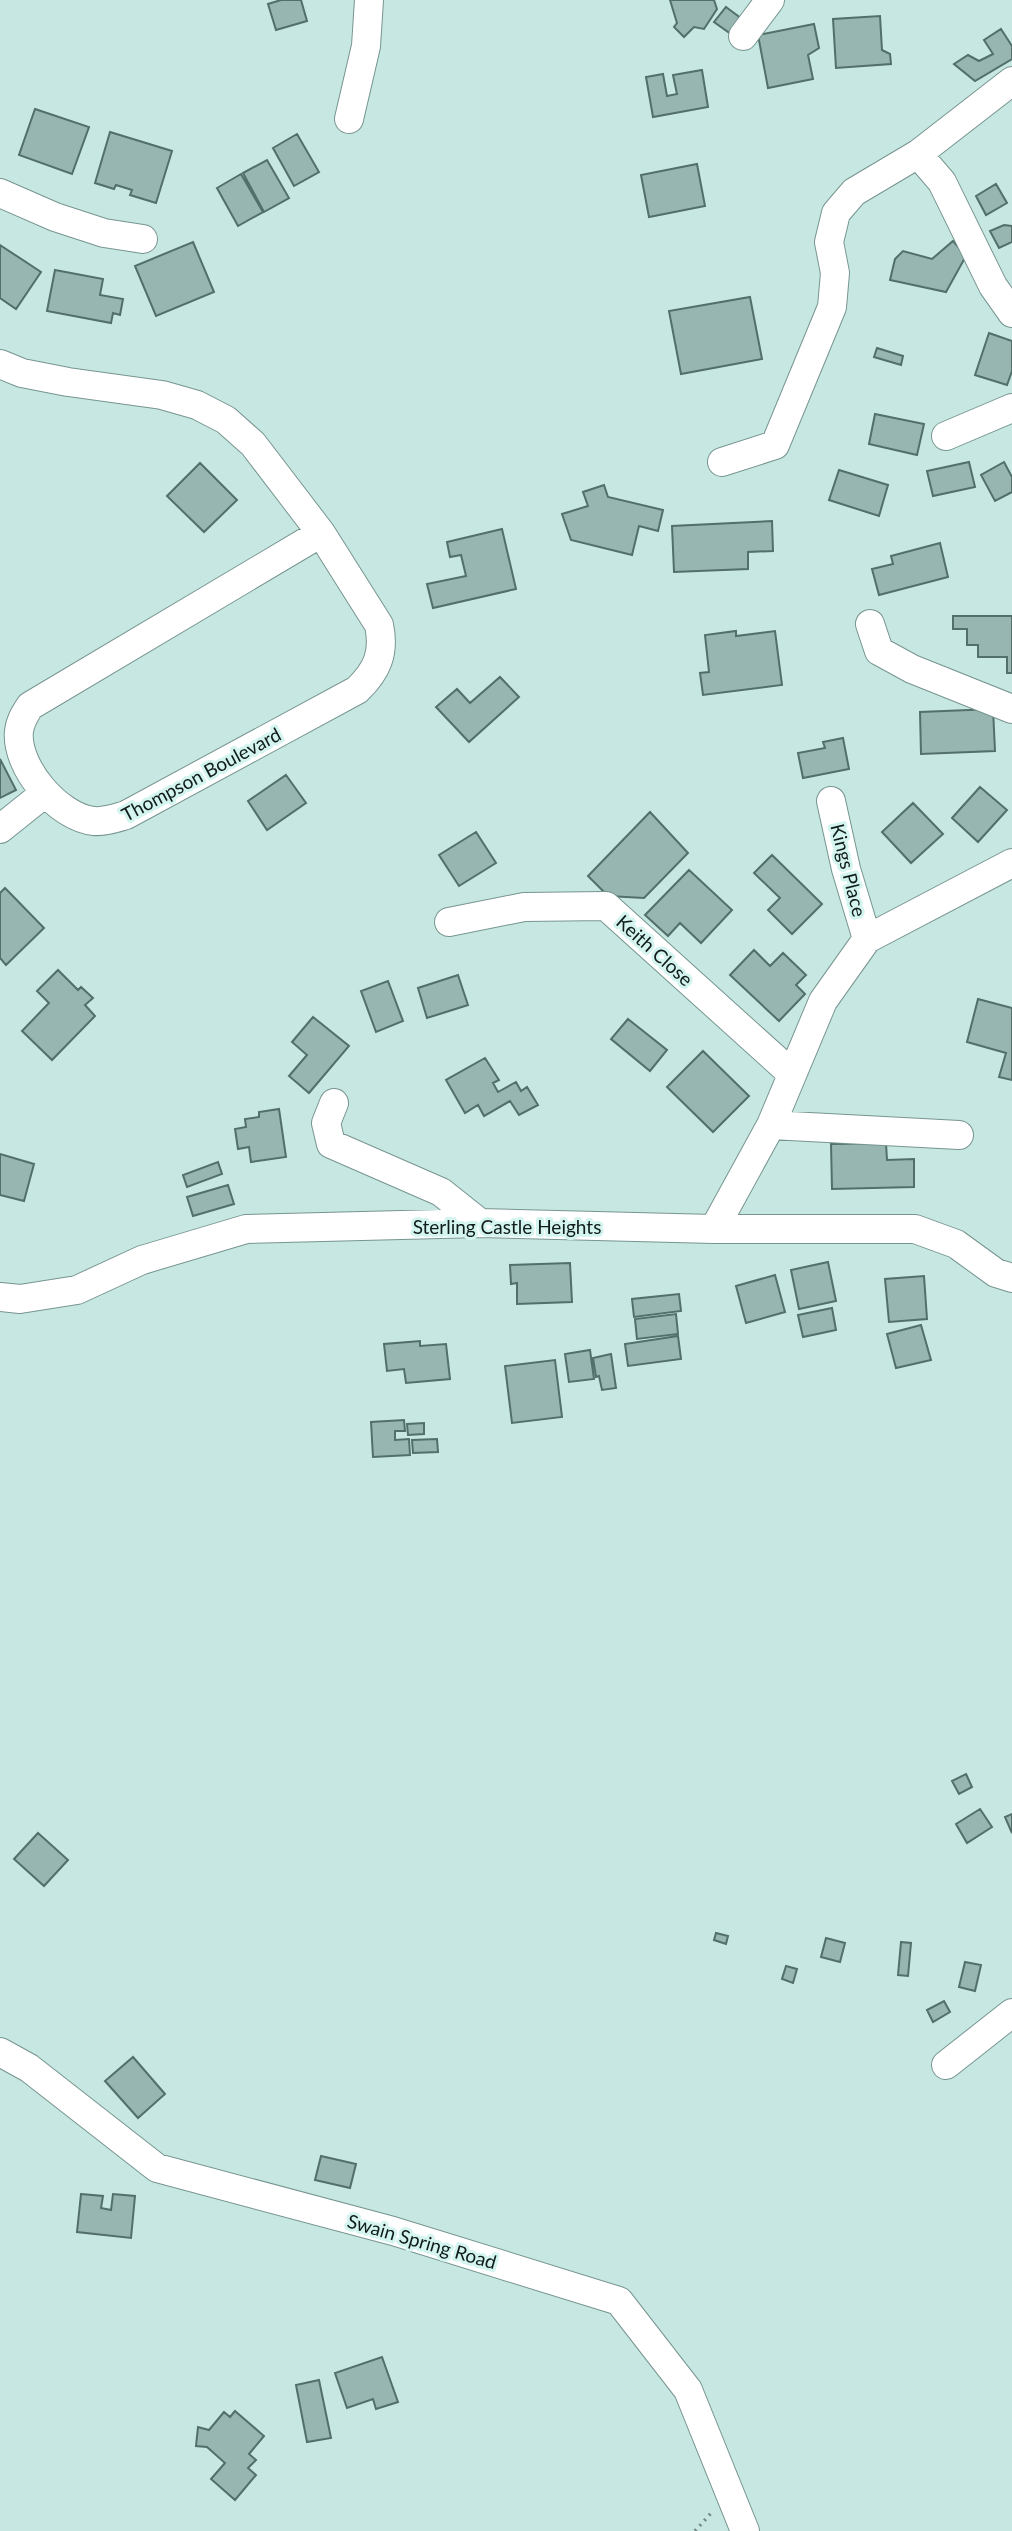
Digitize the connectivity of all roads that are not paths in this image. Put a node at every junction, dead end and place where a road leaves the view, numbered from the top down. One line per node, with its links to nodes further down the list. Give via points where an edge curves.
1 (369, 0): 5 (street, via 366,46)
2 (770, 0): 3 (street)
3 (743, 36)
4 (1012, 81): 6 (street)
5 (349, 118)
6 (918, 154): 9 (street, via 942,182 993,286); 13 (street, via 855,192 836,213 829,242 835,273 832,307 775,445)
7 (0, 193): 8 (street, via 104,233)
8 (144, 239)
9 (1012, 313)
10 (0, 364): 14 (street, Thompson Boulevard, via 22,373 162,395 226,420 253,443)
11 (1012, 408): 12 (street)
12 (946, 436)
13 (722, 462)
14 (321, 533): 17 (street, Thompson Boulevard, via 30,706 22,719 19,746); 17 (street, Thompson Boulevard, via 379,625 380,657 372,675 357,690 126,815 95,821 65,812)
15 (870, 624): 16 (street, via 879,651)
16 (1012, 709)
17 (46, 793): 19 (street)
18 (831, 801): 22 (street, Kings Place)
19 (0, 830)
20 (1012, 863): 22 (street)
21 (449, 922): 23 (street, Keith Close, via 524,907 606,906)
22 (867, 939): 23 (street, via 823,1001)
23 (791, 1073): 25 (street)
24 (334, 1103): 27 (street, via 327,1123 331,1144 441,1192)
25 (771, 1125): 26 (street); 28 (street)
26 (959, 1135)
27 (480, 1223): 28 (street, Sterling Castle Heights); 30 (street, Sterling Castle Heights, via 247,1229 142,1260 77,1290 20,1299)
28 (714, 1229): 29 (street, Sterling Castle Heights, via 915,1229 956,1244 996,1273)
29 (1012, 1278)
30 (0, 1297)
31 (1012, 2012): 33 (street)
32 (0, 2052): 34 (street, Swain Spring Road, via 29,2068 158,2168 393,2231 618,2301 688,2390)
33 (946, 2066)
34 (745, 2531)

